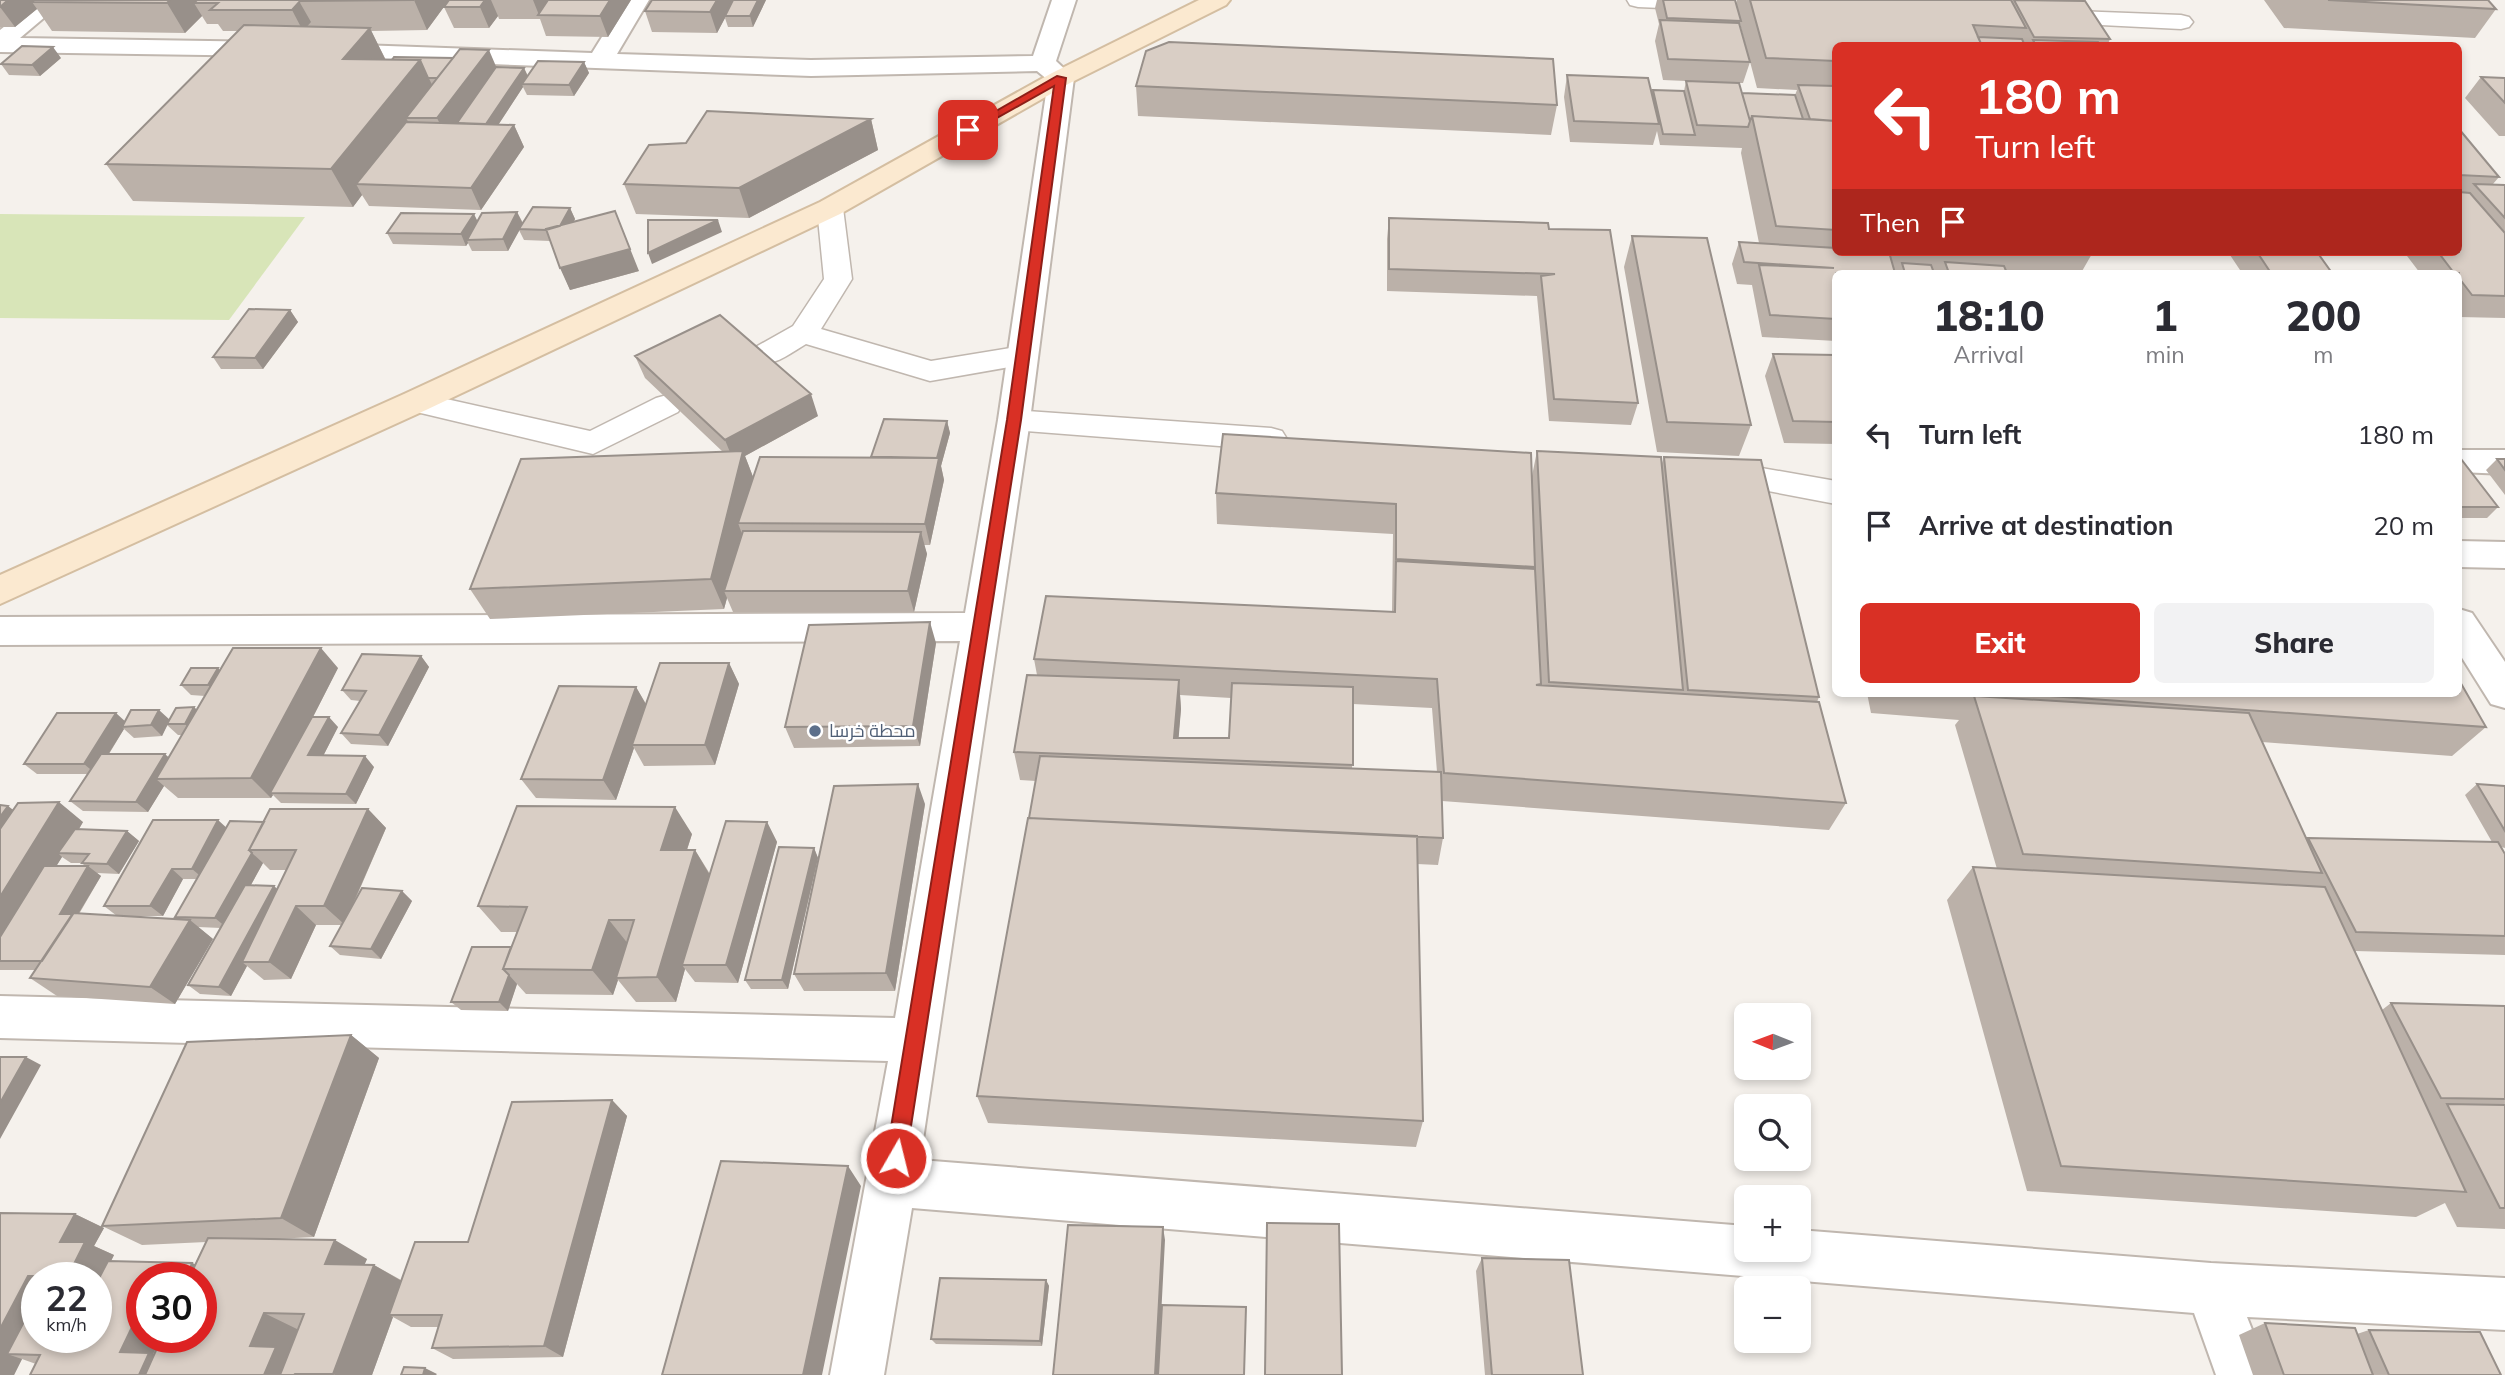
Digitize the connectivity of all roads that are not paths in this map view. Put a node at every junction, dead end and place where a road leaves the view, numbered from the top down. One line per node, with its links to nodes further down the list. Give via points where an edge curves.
1 (53, 0): 9 (street)
2 (636, 0): 10 (street)
3 (1063, 0): 11 (street)
4 (1218, 0): 11 (main road)
5 (1638, 0): 6 (lane)
6 (1735, 4)
7 (2028, 16): 8 (lane)
8 (2181, 22)
9 (0, 44): 10 (street)
10 (599, 62): 11 (street)
11 (1052, 71): 12 (main road); 15 (street)
12 (830, 208): 13 (lane, via 838,279); 16 (main road)
13 (803, 333): 14 (lane); 15 (lane, via 930,371)
14 (763, 356)
15 (1022, 356): 18 (street)
16 (415, 402): 17 (lane, via 593,443); 26 (main road)
17 (667, 405)
18 (1014, 420): 19 (lane); 27 (street)
19 (1304, 441)
20 (2462, 461): 21 (street)
21 (2505, 462)
22 (1691, 469): 23 (lane)
23 (1832, 492)
24 (2462, 554): 25 (street)
25 (2505, 555)
26 (0, 590)
27 (981, 627): 28 (street); 32 (street)
28 (0, 631)
29 (2463, 636): 30 (street)
30 (2505, 693)
31 (0, 1017): 32 (street)
32 (914, 1040): 33 (street)
33 (892, 1182): 34 (street); 36 (street)
34 (2211, 1289): 35 (street); 37 (street)
35 (2505, 1304)
36 (857, 1375)
37 (2243, 1375)

